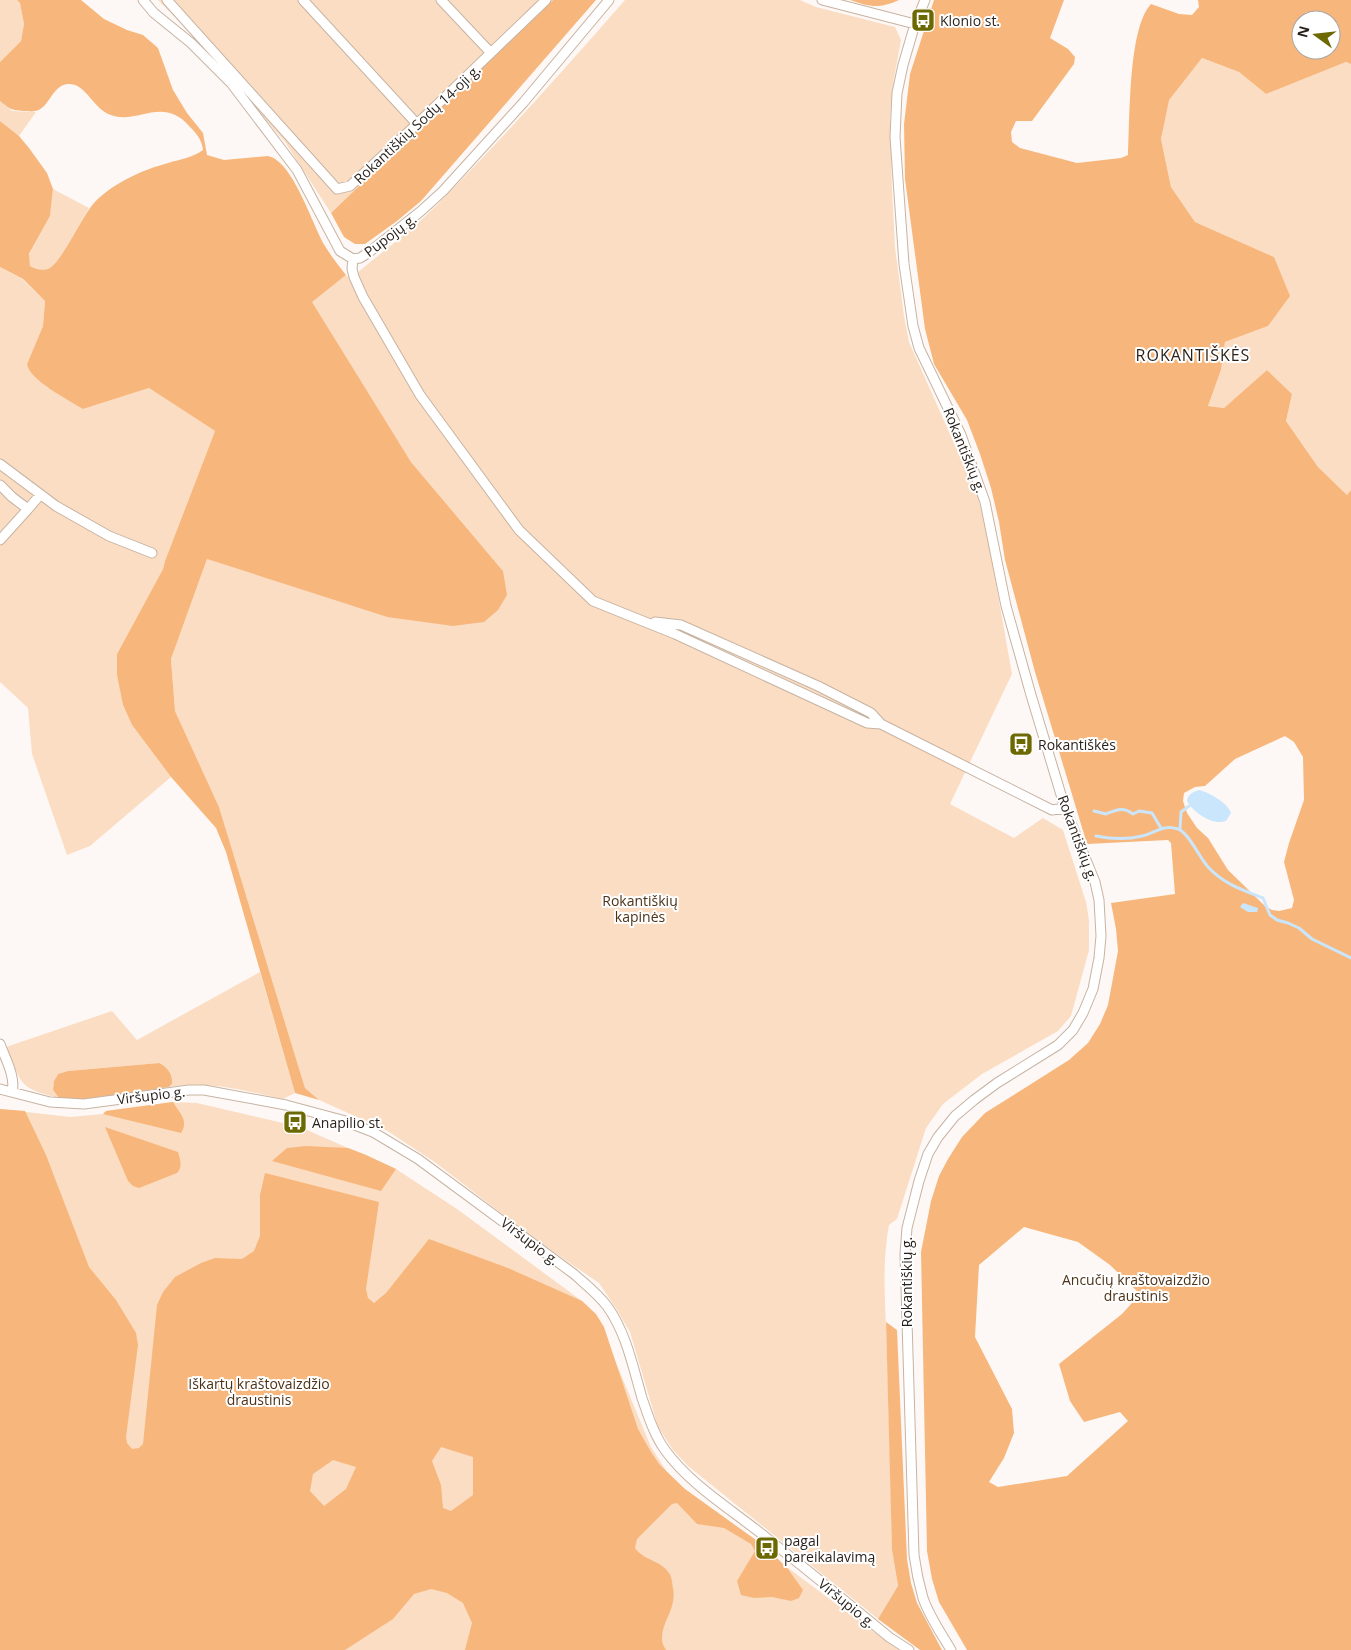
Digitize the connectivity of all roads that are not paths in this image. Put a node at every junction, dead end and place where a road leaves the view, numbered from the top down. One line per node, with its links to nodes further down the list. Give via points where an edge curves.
1 (144, 0): 12 (street, Pupojų g., via 230,83 297,170 340,251)
2 (167, 0): 11 (street, Rokantiškių Sodų 14-oji g., via 337,189 350,186)
3 (303, 0): 11 (street)
4 (441, 0): 10 (street)
5 (546, 0): 10 (street, Rokantiškių Sodų 14-oji g.)
6 (609, 0): 12 (street, Pupojų g., via 523,104 443,191 368,253)
7 (822, 0): 9 (street)
8 (925, 0): 9 (street, Rokantiškių g.)
9 (915, 24): 19 (street, Rokantiškių g., via 898,93 896,137 904,264 913,326 922,355 961,435 985,502 1006,606)
10 (491, 53): 11 (street, Rokantiškių Sodų 14-oji g.)
11 (417, 124)
12 (353, 259): 19 (street, via 354,277 363,297 410,380 519,530 593,601 645,621 867,723 881,724 1052,810)
13 (0, 464): 15 (street)
14 (0, 486): 16 (street)
15 (40, 495): 16 (street); 18 (street, via 109,536)
16 (28, 509): 17 (street)
17 (0, 540)
18 (152, 552)
19 (1065, 808): 24 (street, Rokantiškių g., via 1091,869 1099,900 1101,936 1093,989 1073,1030 1058,1045 974,1100 954,1116 938,1136 928,1154 907,1228 906,1319 914,1555 930,1615)
20 (0, 1044): 22 (street, via 12,1077)
21 (0, 1089): 22 (street, Viršupio g.)
22 (12, 1092): 23 (street, Viršupio g., via 68,1104 189,1090 224,1093 342,1120 374,1132 418,1159 591,1288 606,1306 623,1338 657,1436 684,1472)
23 (909, 1650)
24 (951, 1650)

